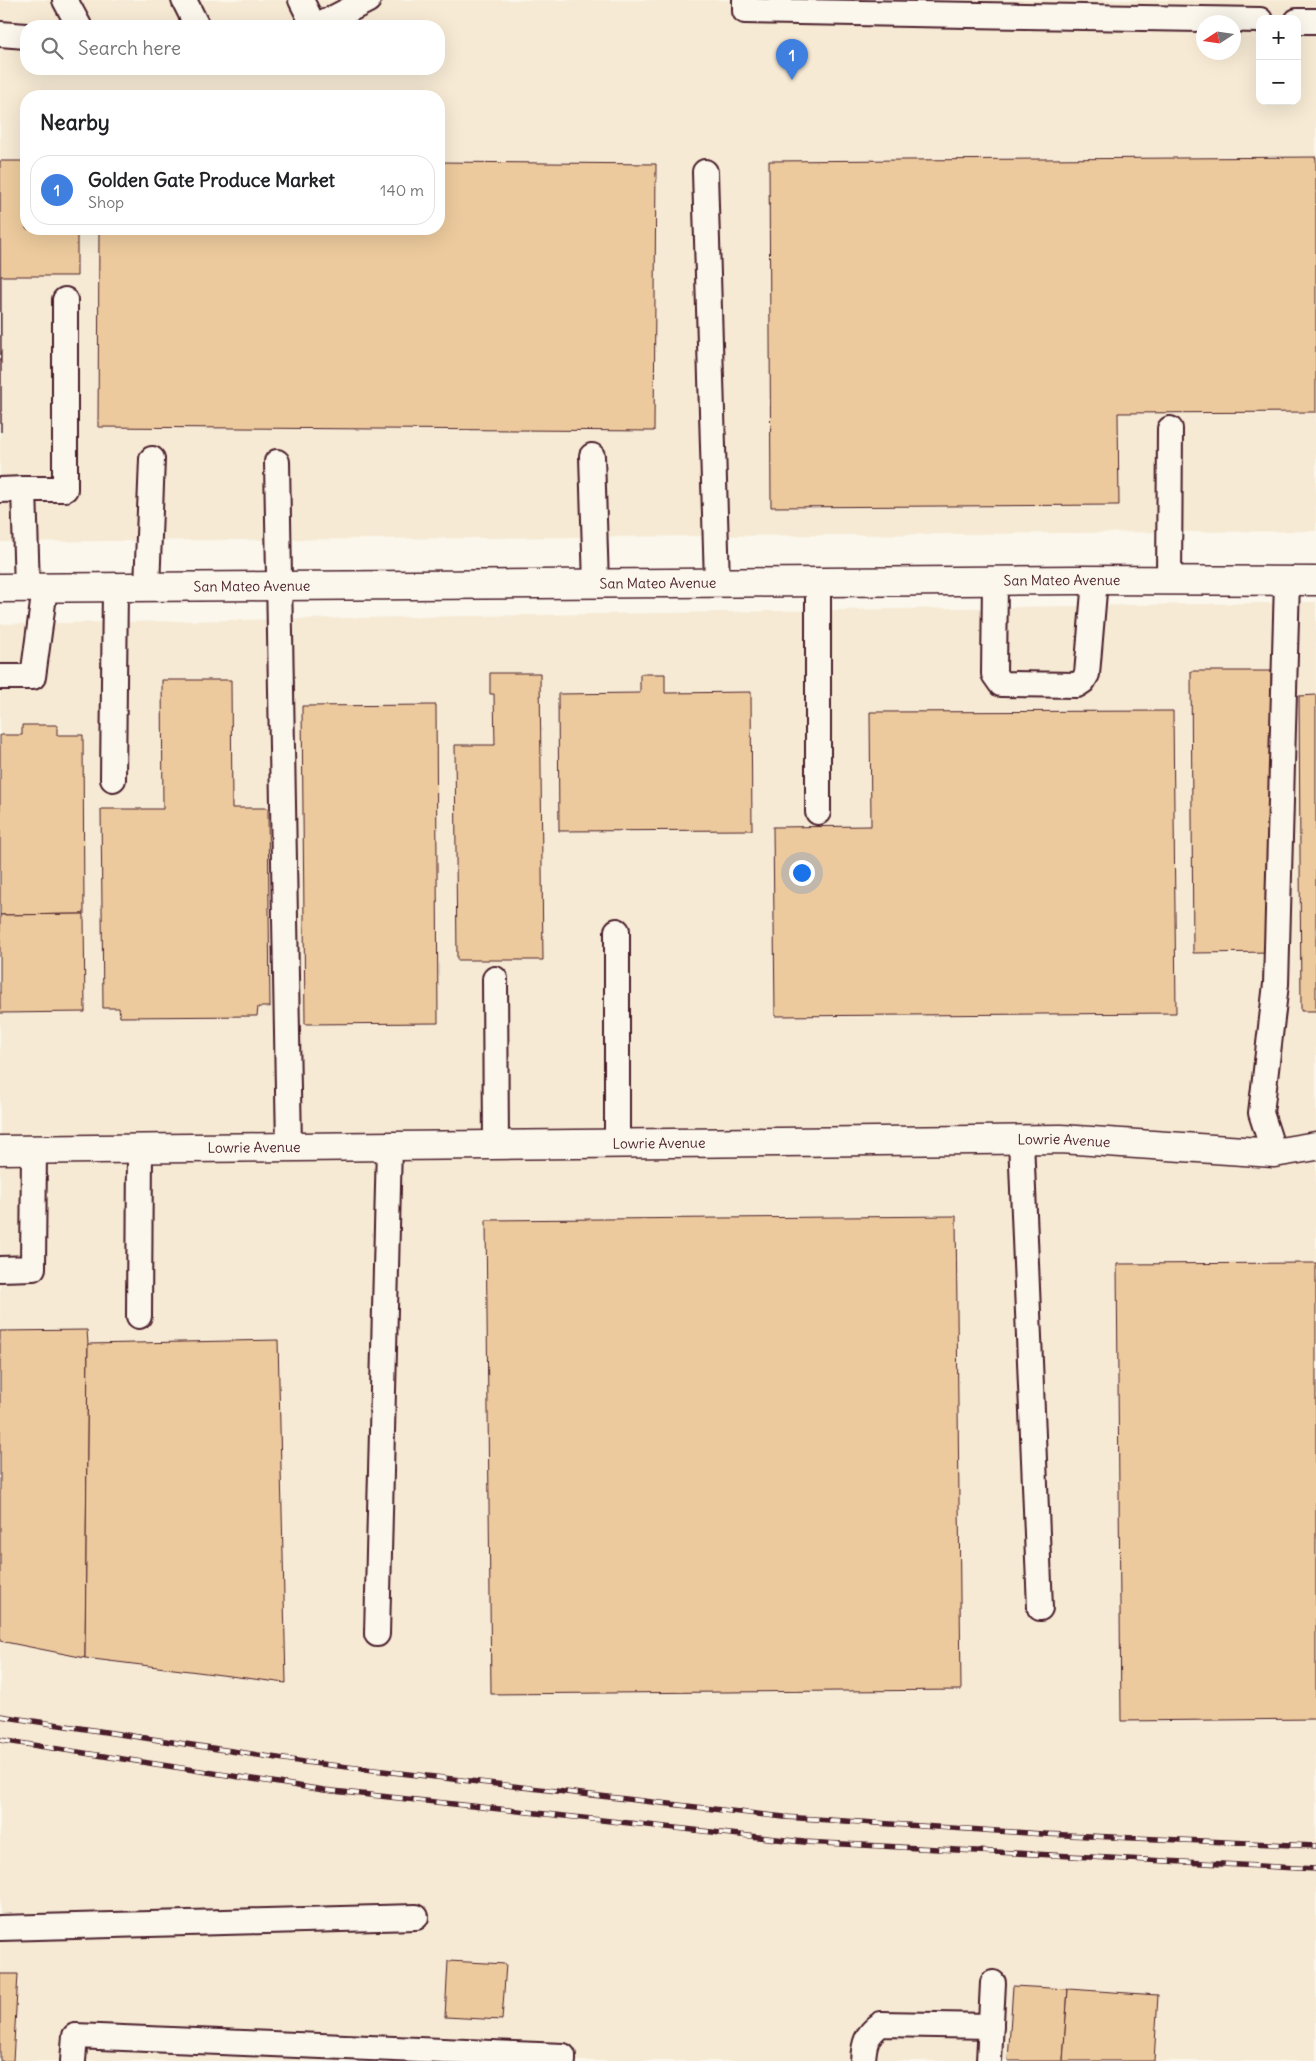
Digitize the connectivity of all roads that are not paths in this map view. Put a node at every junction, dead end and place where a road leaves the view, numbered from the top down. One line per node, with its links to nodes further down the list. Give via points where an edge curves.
1 (65, 0): 6 (lane)
2 (184, 0): 7 (lane)
3 (301, 0): 8 (lane)
4 (368, 0): 9 (lane)
5 (745, 0): 10 (lane, via 746,11)
6 (76, 20)
7 (194, 20)
8 (311, 20)
9 (330, 20)
10 (1256, 20)
11 (1301, 21): 12 (lane)
12 (1316, 22)
13 (0, 34): 14 (lane)
14 (20, 36)
15 (706, 172): 29 (lane)
16 (65, 300): 21 (lane, via 65,488)
17 (1170, 429): 24 (lane)
18 (592, 456): 30 (lane)
19 (152, 459): 35 (lane)
20 (277, 462): 31 (lane)
21 (24, 489): 22 (lane); 33 (lane)
22 (0, 490)
23 (1095, 580): 24 (main road, San Mateo Avenue); 25 (main road, San Mateo Avenue); 25 (lane, via 1087,674 1077,685 1001,684 998,681 994,674)
24 (1169, 580): 26 (main road, San Mateo Avenue)
25 (994, 581): 28 (main road, San Mateo Avenue)
26 (1287, 581): 27 (main road, San Mateo Avenue); 50 (lane, via 1276,984 1261,1113)
27 (1316, 581)
28 (818, 582): 29 (main road, San Mateo Avenue); 38 (lane)
29 (717, 583): 30 (main road, San Mateo Avenue)
30 (596, 584): 31 (main road, San Mateo Avenue)
31 (279, 586): 35 (main road, San Mateo Avenue); 46 (lane)
32 (0, 588): 33 (main road, San Mateo Avenue)
33 (36, 588): 34 (main road, San Mateo Avenue); 36 (lane, via 32,677)
34 (115, 588): 35 (main road, San Mateo Avenue); 37 (lane)
35 (147, 588)
36 (0, 677)
37 (113, 779)
38 (818, 812)
39 (618, 931): 42 (lane)
40 (495, 978): 43 (lane)
41 (1021, 1140): 42 (main road, Lowrie Avenue); 50 (main road, Lowrie Avenue, via 1062,1139); 53 (lane)
42 (617, 1144): 43 (main road, Lowrie Avenue)
43 (496, 1145): 44 (main road, Lowrie Avenue)
44 (389, 1146): 46 (main road, Lowrie Avenue); 54 (lane)
45 (1316, 1146): 50 (main road, Lowrie Avenue)
46 (289, 1147): 47 (main road, Lowrie Avenue)
47 (140, 1148): 49 (main road, Lowrie Avenue); 52 (lane)
48 (0, 1150): 49 (main road, Lowrie Avenue)
49 (34, 1150): 51 (lane, via 33,1268)
50 (1274, 1153)
51 (0, 1268)
52 (139, 1316)
53 (1040, 1608)
54 (377, 1634)
55 (416, 1917): 56 (lane)
56 (0, 1928)
57 (993, 1983): 58 (lane)
58 (991, 2026): 61 (lane, via 881,2024 864,2041); 62 (lane)
59 (73, 2061): 60 (lane, via 75,2036 563,2056)
60 (563, 2061)
61 (863, 2061)
62 (989, 2061)

